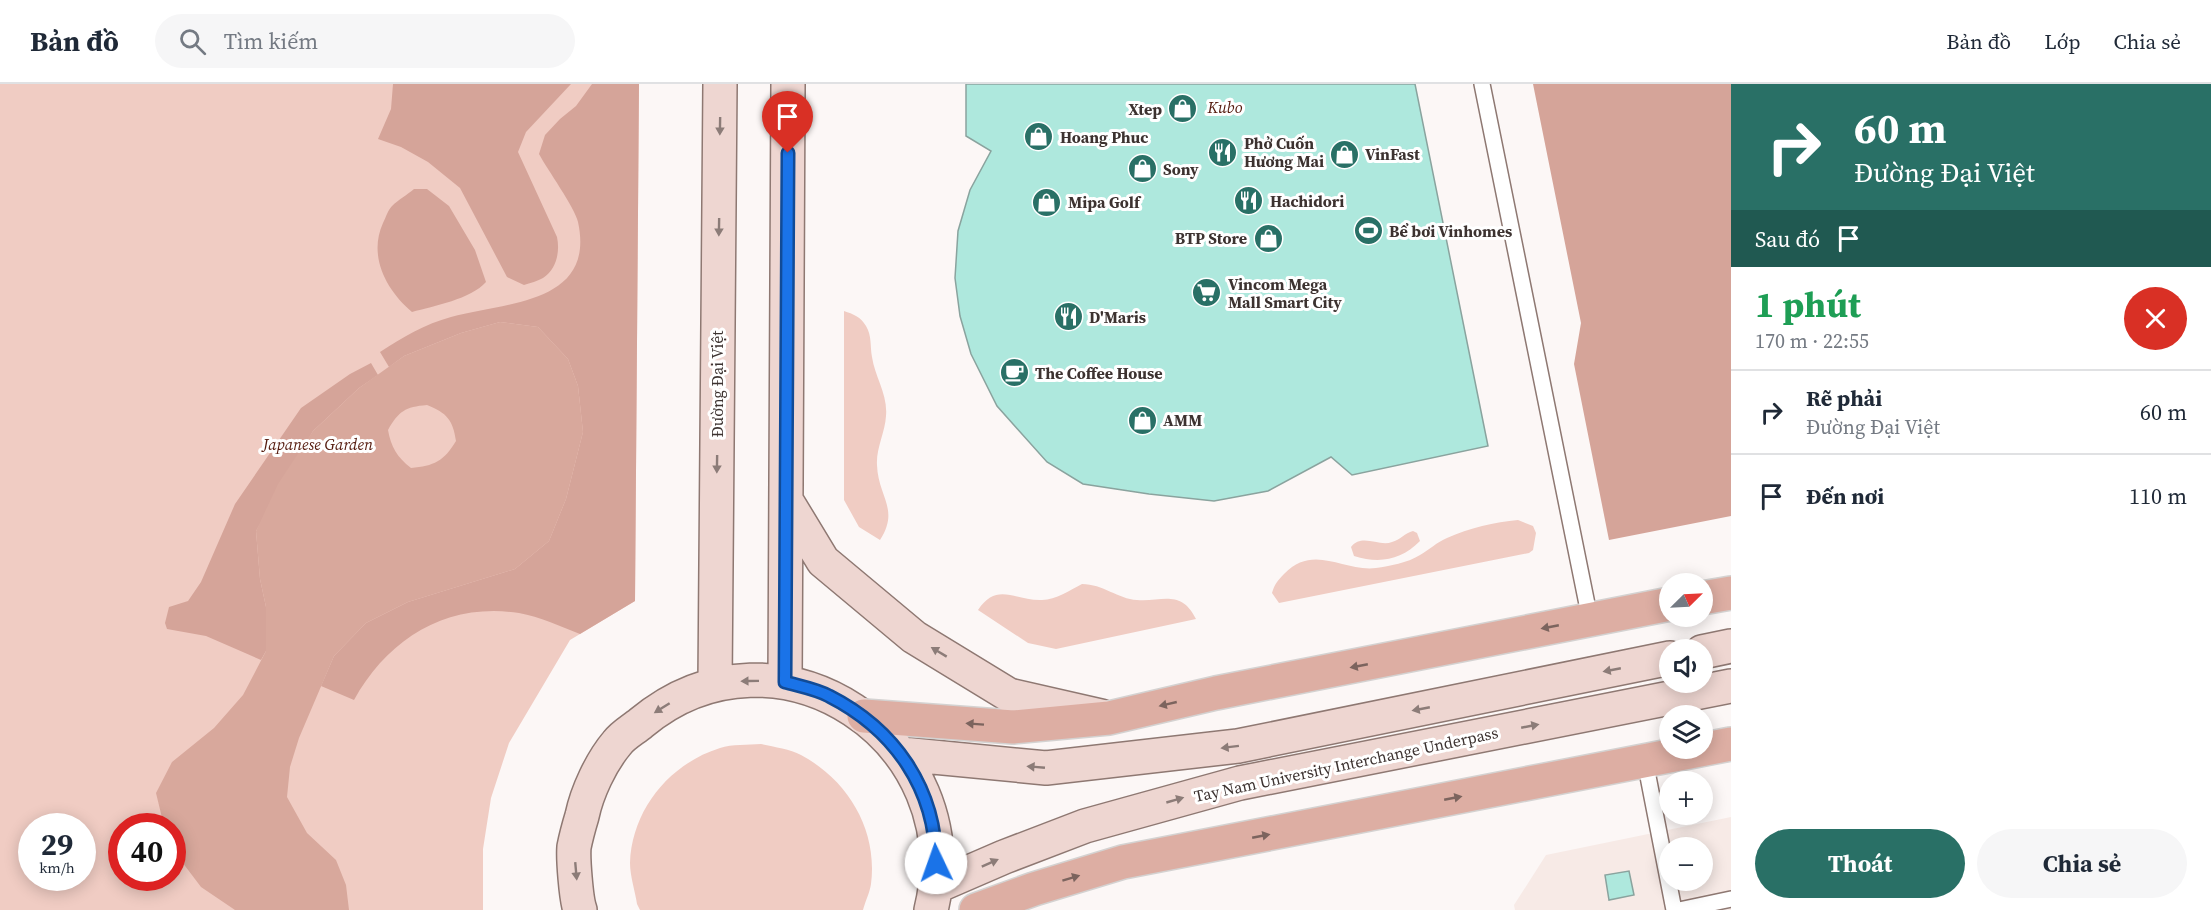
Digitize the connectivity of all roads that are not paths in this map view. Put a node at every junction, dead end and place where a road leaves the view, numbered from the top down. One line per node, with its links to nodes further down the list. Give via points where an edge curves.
1 (720, 84): 13 (street, Đường Đại Việt, one-way to 13)
2 (788, 84): 4 (street)
3 (1482, 84): 8 (lane)
4 (786, 500): 12 (street); 16 (street, one-way to 4, via 1010,696 914,637 823,561)
5 (1731, 592): 6 (main road)
6 (1713, 596)
7 (1659, 606): 8 (main road)
8 (1590, 619): 16 (main road, one-way to 16)
9 (1731, 646): 10 (street)
10 (1713, 650)
11 (1659, 660): 18 (street, one-way to 18, via 1238,746 1046,768)
12 (785, 682): 13 (street, one-way to 13); 15 (street, via 826,694)
13 (715, 684): 22 (street, one-way to 22, via 662,706 617,743 587,792 574,849)
14 (1731, 686): 20 (street, Tay Nam University Interchange Underpass, one-way to 14, via 1004,857 1085,826 1240,783)
15 (864, 716): 16 (main road, one-way to 15, via 1013,727); 18 (street)
16 (1109, 718)
17 (1731, 744): 19 (main road)
18 (902, 754): 20 (street, via 925,795 934,828)
19 (1645, 761): 23 (main road, one-way to 19, via 1123,862); 24 (lane)
20 (934, 898)
21 (1731, 899): 25 (lane)
22 (580, 910)
23 (976, 910)
24 (1674, 910)
25 (1679, 910)

